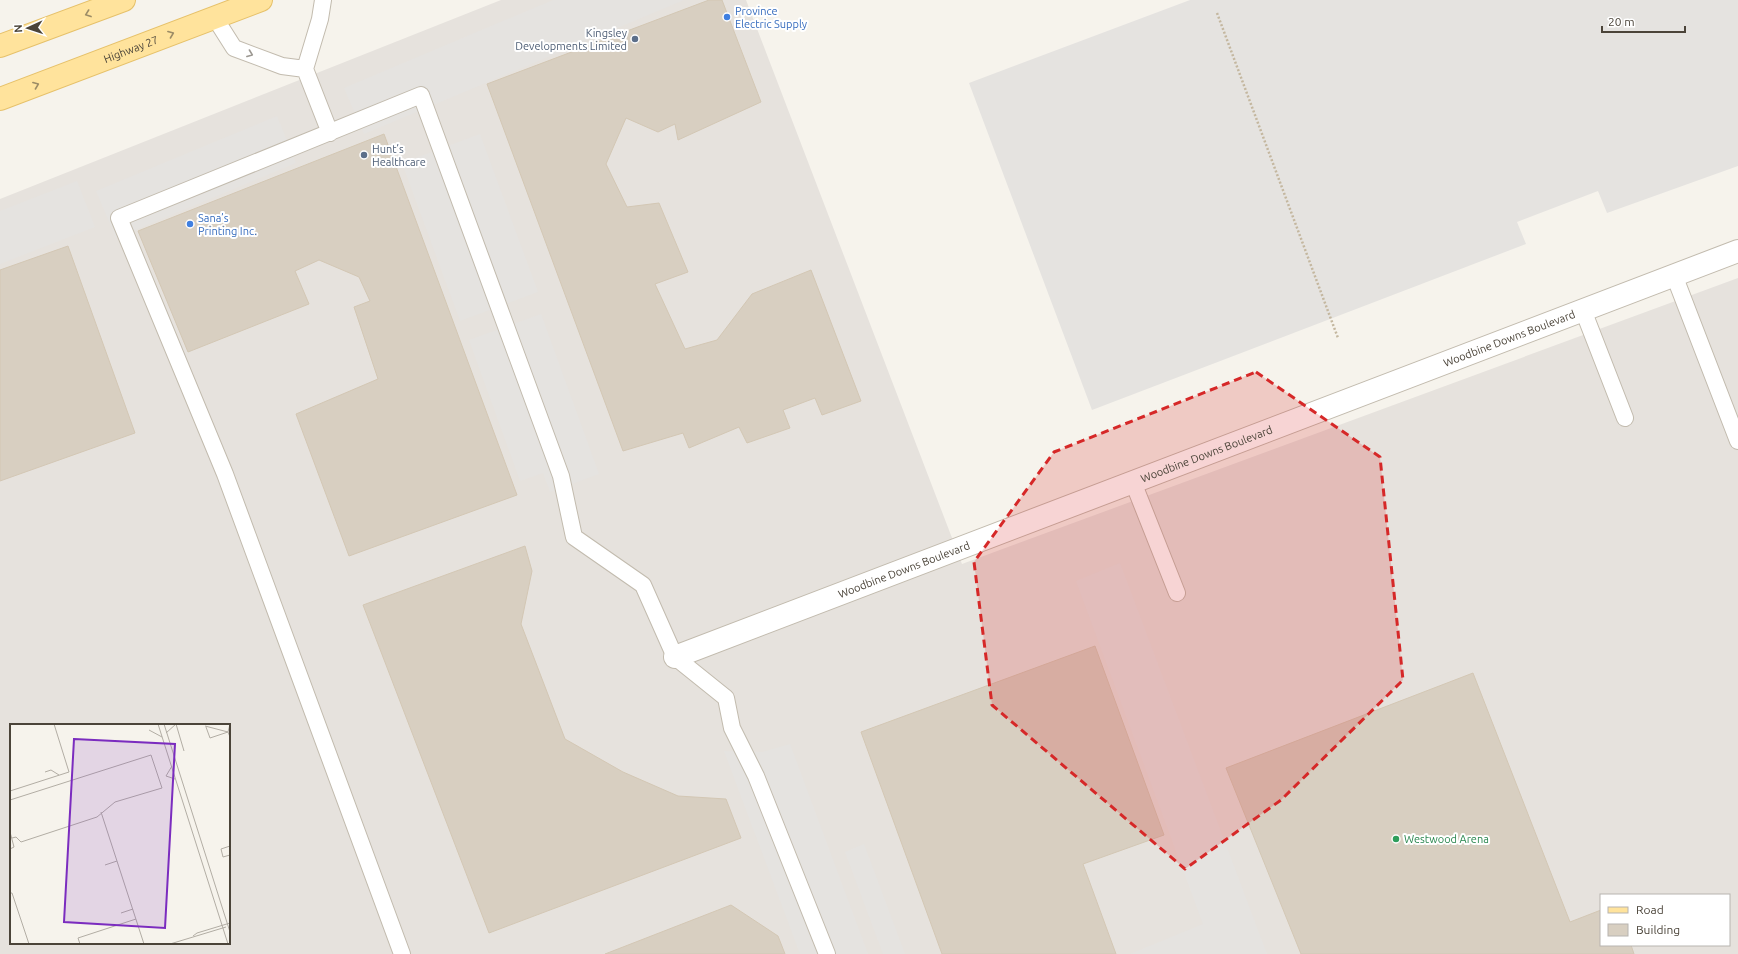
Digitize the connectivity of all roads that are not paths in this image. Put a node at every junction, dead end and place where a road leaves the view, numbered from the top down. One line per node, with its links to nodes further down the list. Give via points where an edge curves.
1 (124, 0): 5 (main road, one-way to 5)
2 (261, 0): 4 (main road, Highway 27)
3 (323, 0): 6 (lane)
4 (214, 18): 6 (lane, one-way to 6, via 234,48 282,66); 7 (main road, Highway 27, one-way to 4)
5 (0, 46)
6 (305, 69): 8 (lane)
7 (0, 99)
8 (330, 133): 16 (lane, via 421,95 561,476 574,537 643,585); 17 (lane, via 119,218 225,474)
9 (1738, 251): 10 (street, Woodbine Downs Boulevard)
10 (1674, 275): 11 (street, Woodbine Downs Boulevard); 13 (lane)
11 (1583, 310): 12 (lane); 14 (street, Woodbine Downs Boulevard)
12 (1625, 418)
13 (1738, 441)
14 (1133, 482): 15 (lane); 16 (street, Woodbine Downs Boulevard)
15 (1177, 593)
16 (675, 657): 18 (lane, via 726,698 732,728 756,776)
17 (402, 954)
18 (827, 954)

